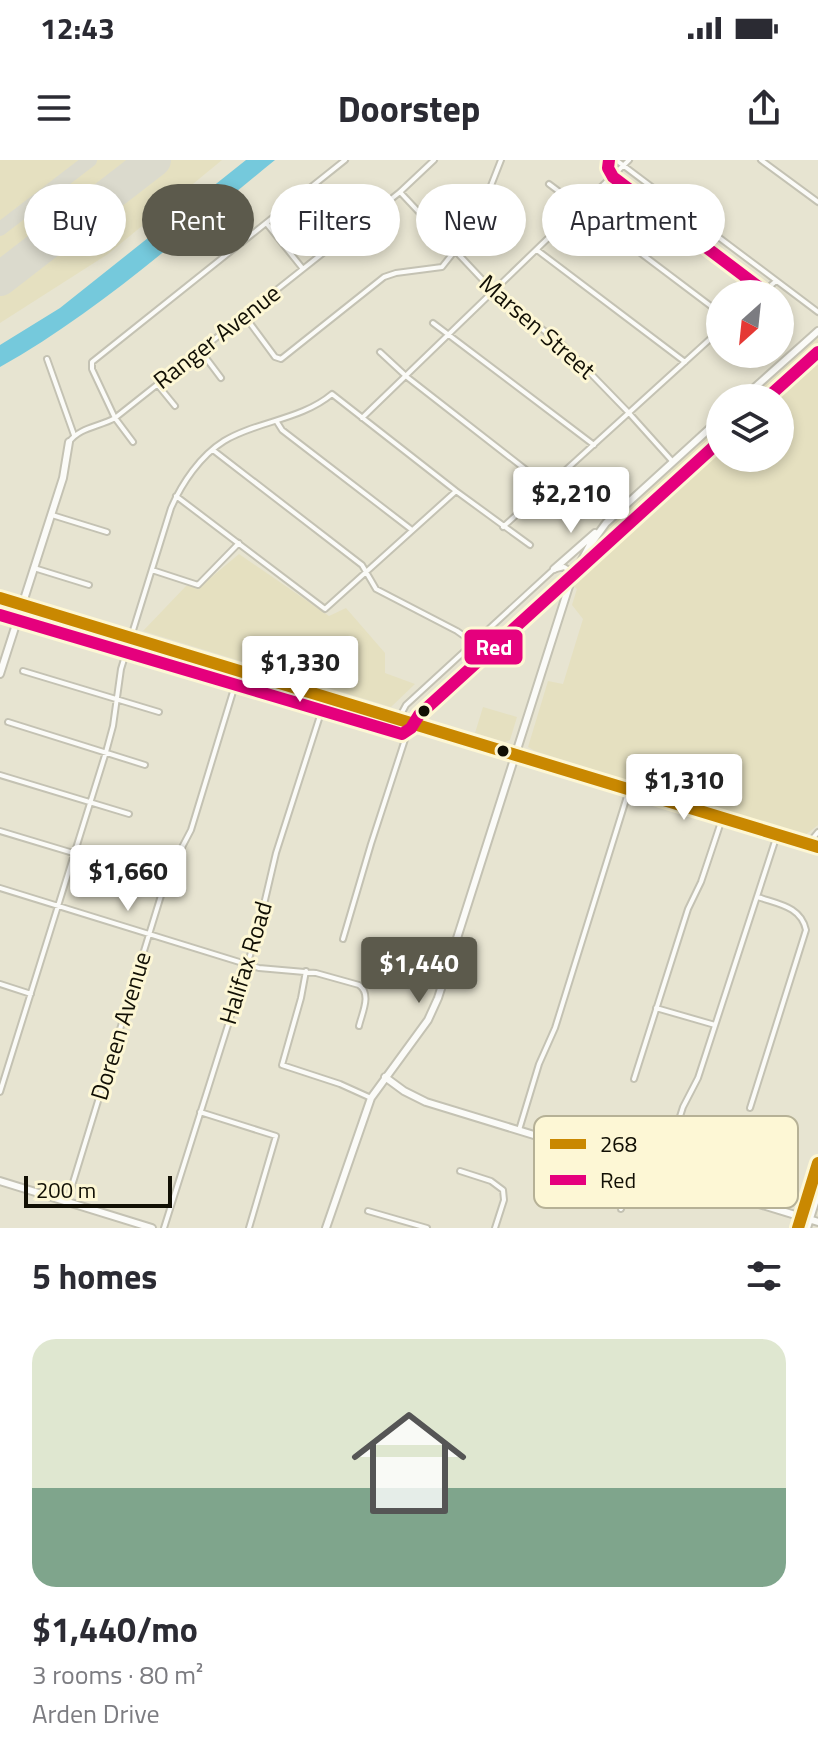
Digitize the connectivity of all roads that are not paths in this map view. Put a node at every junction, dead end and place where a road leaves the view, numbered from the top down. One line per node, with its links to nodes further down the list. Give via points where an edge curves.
1 (345, 160): 13 (street)
2 (434, 160): 10 (street, Ranger Avenue)
3 (501, 160): 8 (street)
4 (616, 160): 7 (street)
5 (629, 160): 7 (street)
6 (761, 160): 11 (street)
7 (624, 165): 9 (street); 21 (street)
8 (492, 184)
9 (605, 184)
10 (400, 192): 12 (street, Marsen Street)
11 (818, 202)
12 (416, 210)
13 (267, 224): 20 (street); 41 (street, via 92,362)
14 (542, 244): 15 (street)
15 (536, 250): 22 (street); 34 (street)
16 (319, 256): 20 (street, Ranger Avenue)
17 (452, 256): 26 (street, via 442,267 384,277 281,359)
18 (458, 256): 22 (street, Marsen Street)
19 (644, 256): 24 (street)
20 (303, 269): 26 (street, Ranger Avenue)
21 (775, 280)
22 (494, 292): 29 (street); 40 (street, Marsen Street, via 564,346)
23 (794, 294): 25 (street)
24 (706, 302)
25 (818, 312)
26 (244, 315): 31 (street, Ranger Avenue)
27 (433, 323): 29 (street)
28 (818, 331): 38 (street)
29 (451, 335): 35 (street); 47 (street)
30 (706, 343): 34 (street)
31 (200, 350): 36 (street); 37 (street, Ranger Avenue)
32 (380, 352): 35 (street)
33 (47, 359): 45 (street)
34 (685, 362): 40 (street)
35 (407, 377): 42 (street); 50 (street)
36 (221, 378)
37 (157, 384): 39 (street); 41 (street, Ranger Avenue)
38 (759, 384)
39 (175, 406)
40 (629, 413): 47 (street); 49 (street, Marsen Street)
41 (115, 418): 45 (street, Ranger Avenue); 46 (street)
42 (362, 418): 43 (street, via 332,394); 51 (street)
43 (277, 421): 48 (street, via 225,440); 56 (street)
44 (706, 432): 49 (street)
45 (71, 439): 53 (street)
46 (133, 442)
47 (594, 445): 50 (street)
48 (213, 450): 52 (street); 63 (street)
49 (673, 462): 54 (street)
50 (548, 487): 55 (street)
51 (456, 491): 55 (street); 56 (street)
52 (176, 496): 58 (street); 62 (street)
53 (51, 515): 57 (street); 60 (street)
54 (606, 523): 61 (street); 64 (street)
55 (503, 527): 59 (street)
56 (412, 530): 63 (street)
57 (107, 532)
58 (239, 543): 62 (street, via 198,585); 63 (street, via 325,609)
59 (530, 545)
60 (34, 568): 65 (street); 67 (street)
61 (554, 569): 64 (street); 69 (street)
62 (152, 570): 68 (street)
63 (365, 572): 69 (street, via 376,589)
64 (575, 573): 80 (street)
65 (89, 585)
66 (0, 598): 67 (street)
67 (22, 604): 68 (street); 72 (street)
68 (131, 636): 70 (street); 74 (street)
69 (474, 643): 76 (street, via 406,705)
70 (239, 670): 73 (street); 97 (street, Doreen Avenue, via 191,830 167,876)
71 (23, 671): 74 (street)
72 (0, 674)
73 (326, 697): 76 (street); 99 (street, Halifax Road)
74 (117, 700): 75 (street); 79 (street)
75 (159, 712)
76 (399, 718): 77 (street)
77 (411, 721): 80 (street); 98 (street)
78 (8, 722): 79 (street)
79 (106, 752): 81 (street); 84 (street)
80 (515, 754): 83 (street); 107 (street, via 436,1004)
81 (145, 765)
82 (0, 775): 84 (street)
83 (629, 790): 86 (street); 114 (street)
84 (90, 803): 85 (street); 92 (street)
85 (129, 814)
86 (722, 819): 89 (street); 103 (street)
87 (0, 831): 92 (street)
88 (818, 832): 90 (street)
89 (777, 835): 90 (street); 95 (street)
90 (808, 844): 91 (street)
91 (818, 847)
92 (74, 854): 93 (street); 96 (street)
93 (113, 865)
94 (0, 888): 96 (street)
95 (758, 897): 104 (street); 111 (street, via 793,909 806,930)
96 (58, 906): 97 (street); 102 (street)
97 (150, 935): 99 (street); 120 (street, Doreen Avenue)
98 (343, 939)
99 (247, 965): 100 (street); 112 (street, Halifax Road)
100 (306, 971): 105 (street, via 364,988); 110 (street, via 282,1065)
101 (0, 984): 102 (street)
102 (31, 994): 106 (street)
103 (656, 1008): 104 (street); 108 (street)
104 (715, 1025): 113 (street)
105 (359, 1026)
106 (3, 1075): 109 (street)
107 (385, 1077): 110 (street); 114 (street, via 415,1098)
108 (634, 1079)
109 (0, 1092)
110 (371, 1098): 129 (street)
111 (750, 1108)
112 (200, 1112): 127 (street, Halifax Road); 128 (street, via 276,1136)
113 (680, 1116)
114 (519, 1130): 115 (street)
115 (534, 1135)
116 (818, 1163): 123 (street)
117 (460, 1171): 131 (street, via 503,1190)
118 (0, 1181): 120 (street)
119 (818, 1193): 124 (street)
120 (67, 1202): 126 (street)
121 (772, 1208): 123 (street)
122 (368, 1211): 130 (street)
123 (801, 1217): 124 (street); 132 (street)
124 (810, 1219): 125 (street); 133 (street)
125 (818, 1222)
126 (152, 1228)
127 (164, 1228)
128 (249, 1228)
129 (326, 1228)
130 (427, 1228)
131 (495, 1228)
132 (798, 1228)
133 (807, 1228)

